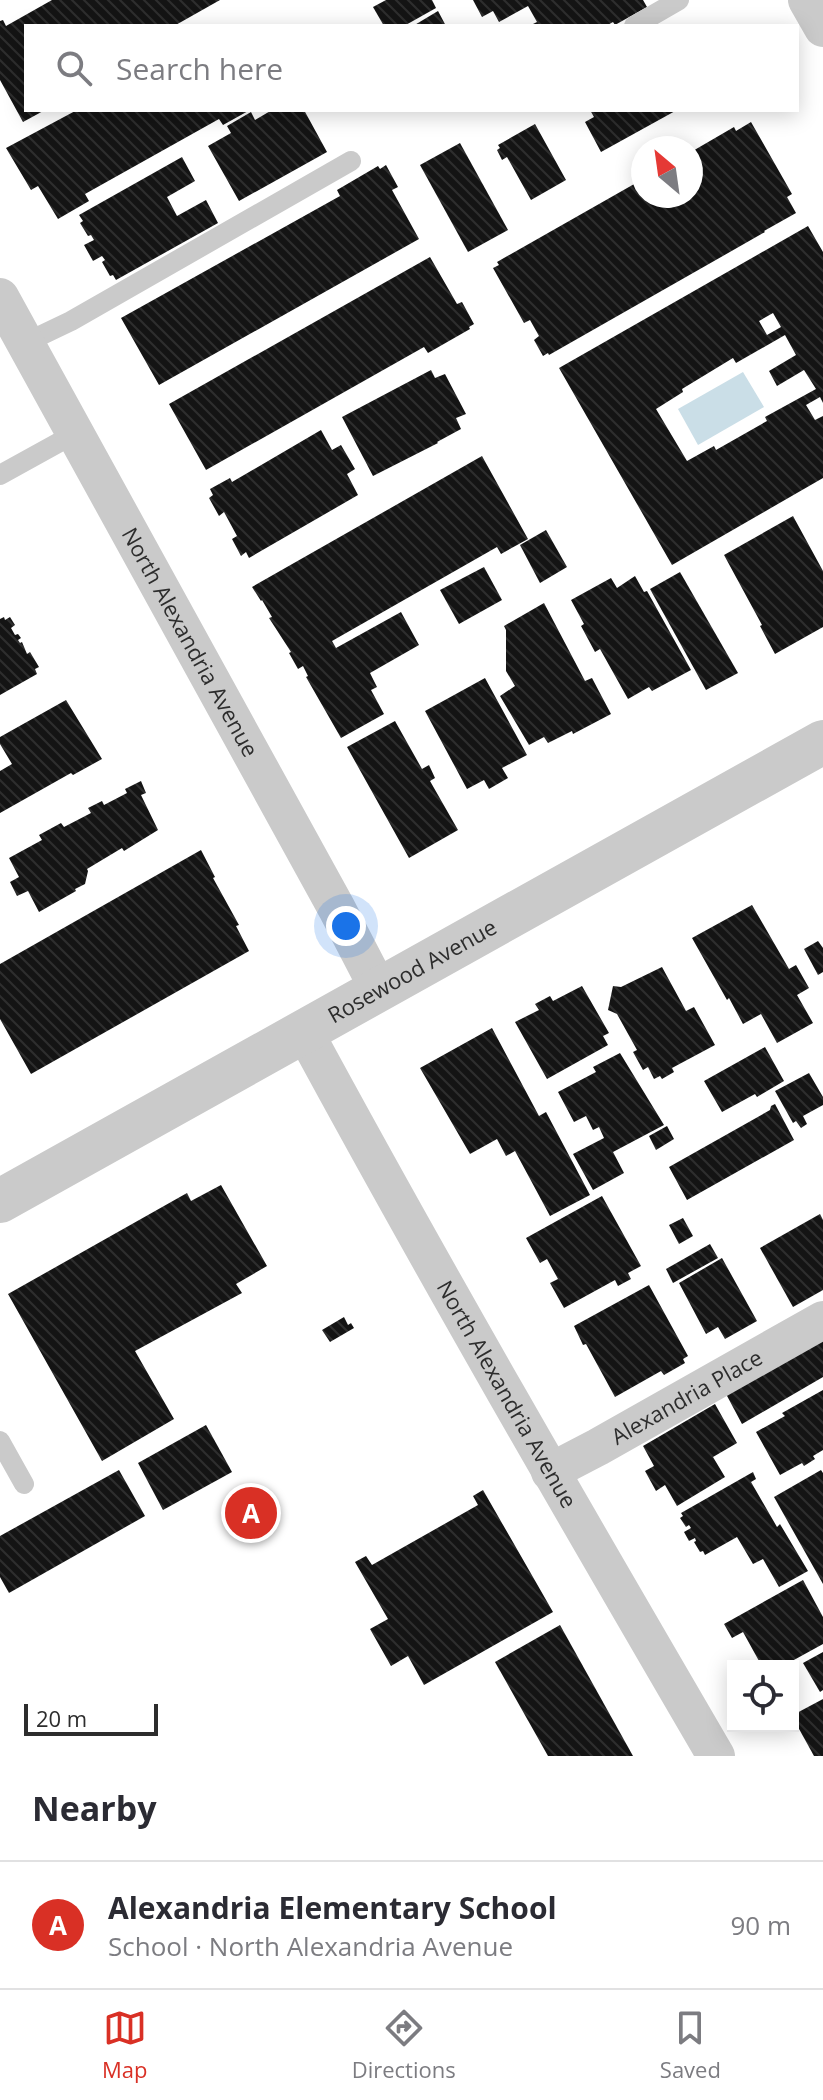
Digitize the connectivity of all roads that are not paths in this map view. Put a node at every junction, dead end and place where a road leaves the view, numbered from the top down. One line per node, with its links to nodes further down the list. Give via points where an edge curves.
1 (679, 0): 3 (lane)
2 (807, 0): 4 (street)
3 (637, 24)
4 (823, 28)
5 (351, 161): 7 (lane)
6 (0, 297): 7 (street, North Alexandria Avenue)
7 (25, 343): 8 (street, North Alexandria Avenue)
8 (76, 433): 9 (lane); 11 (street, North Alexandria Avenue)
9 (0, 475)
10 (823, 742): 11 (street, Rosewood Avenue)
11 (379, 990): 12 (street, Rosewood Avenue)
12 (304, 1031): 13 (street, Rosewood Avenue); 16 (street, North Alexandria Avenue)
13 (0, 1201)
14 (823, 1320): 16 (street, Alexandria Place)
15 (0, 1441): 17 (lane)
16 (550, 1472): 18 (street, North Alexandria Avenue)
17 (24, 1484)
18 (716, 1756)

